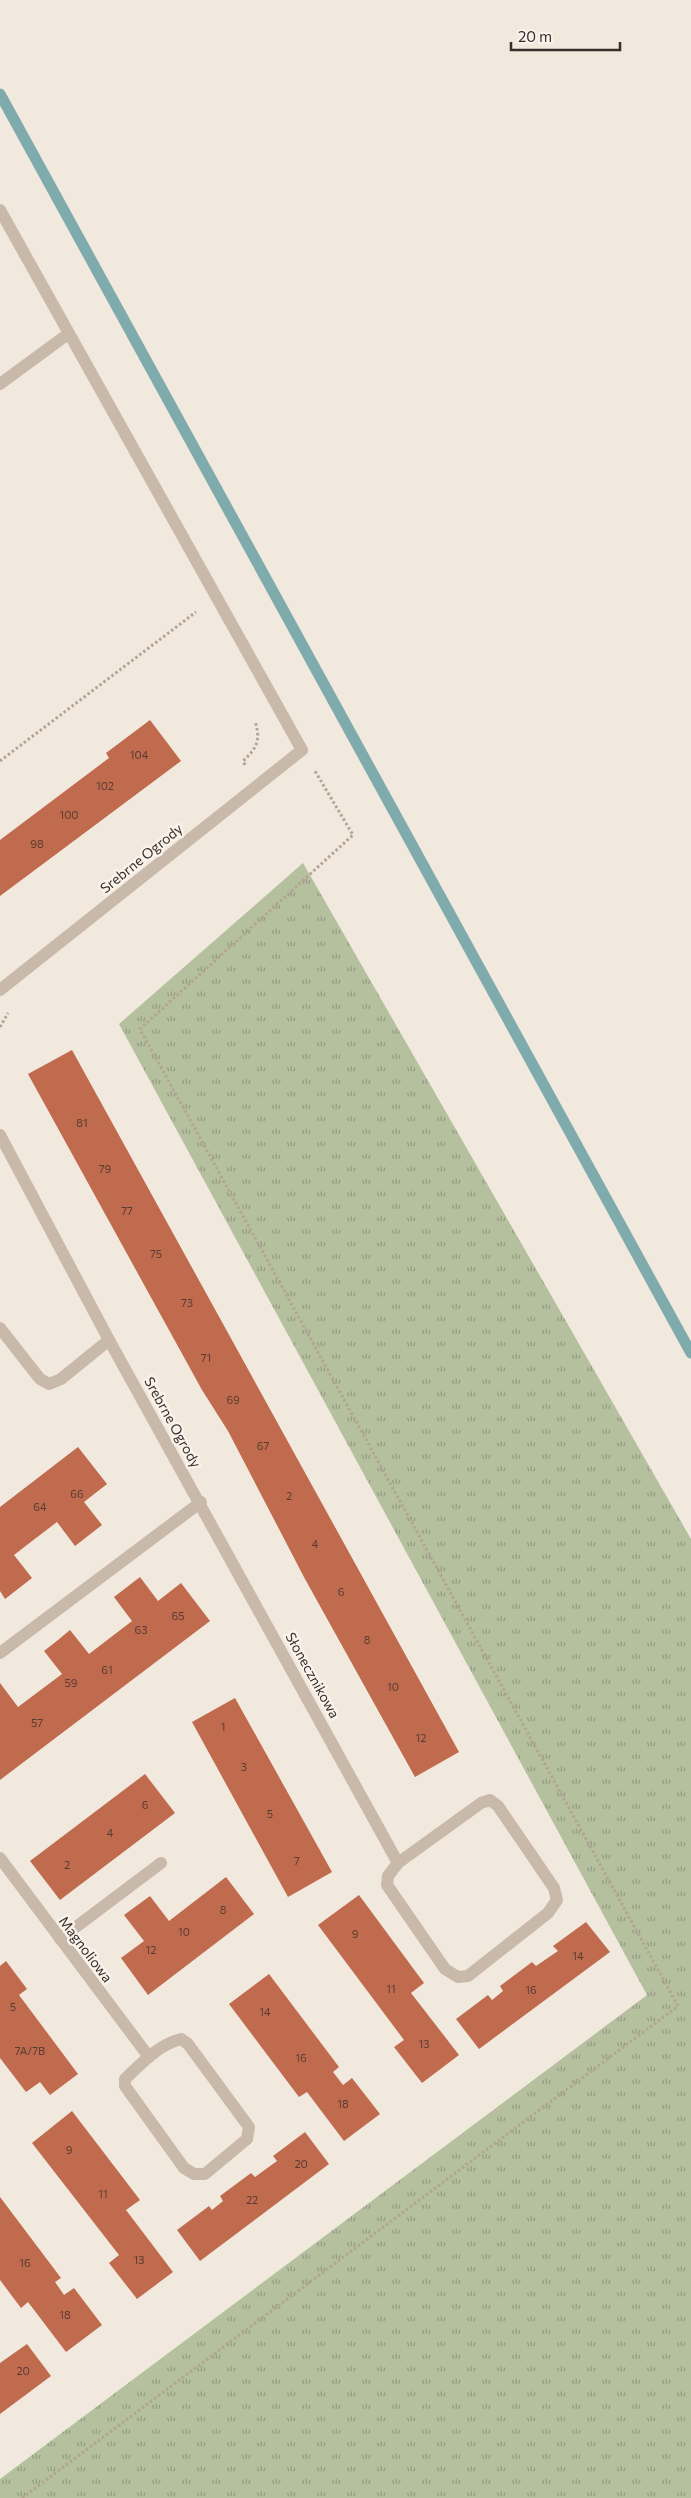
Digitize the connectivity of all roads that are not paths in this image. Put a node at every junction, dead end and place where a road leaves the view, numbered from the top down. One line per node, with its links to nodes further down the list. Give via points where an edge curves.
1 (0, 210): 2 (street)
2 (68, 334): 3 (street); 4 (street, Srebrne Ogrody, via 302,750)
3 (0, 384)
4 (0, 990)
5 (0, 1135): 7 (street, Srebrne Ogrody)
6 (0, 1328): 7 (street, via 40,1379 49,1384)
7 (109, 1340): 8 (street, Srebrne Ogrody)
8 (201, 1502): 9 (street); 12 (street, Słonecznikowa)
9 (0, 1653)
10 (0, 1858): 13 (street, Magnoliowa)
11 (161, 1863): 13 (street)
12 (398, 1863): 12 (street, via 481,1803 490,1800 498,1806 554,1888 557,1900 548,1913 468,1976 458,1977 445,1969 387,1885 388,1876)
13 (60, 1939): 14 (street, Magnoliowa)
14 (149, 2057): 14 (street, via 168,2042 181,2038 249,2128 247,2139 205,2174 194,2174 184,2168 125,2086 125,2078)

